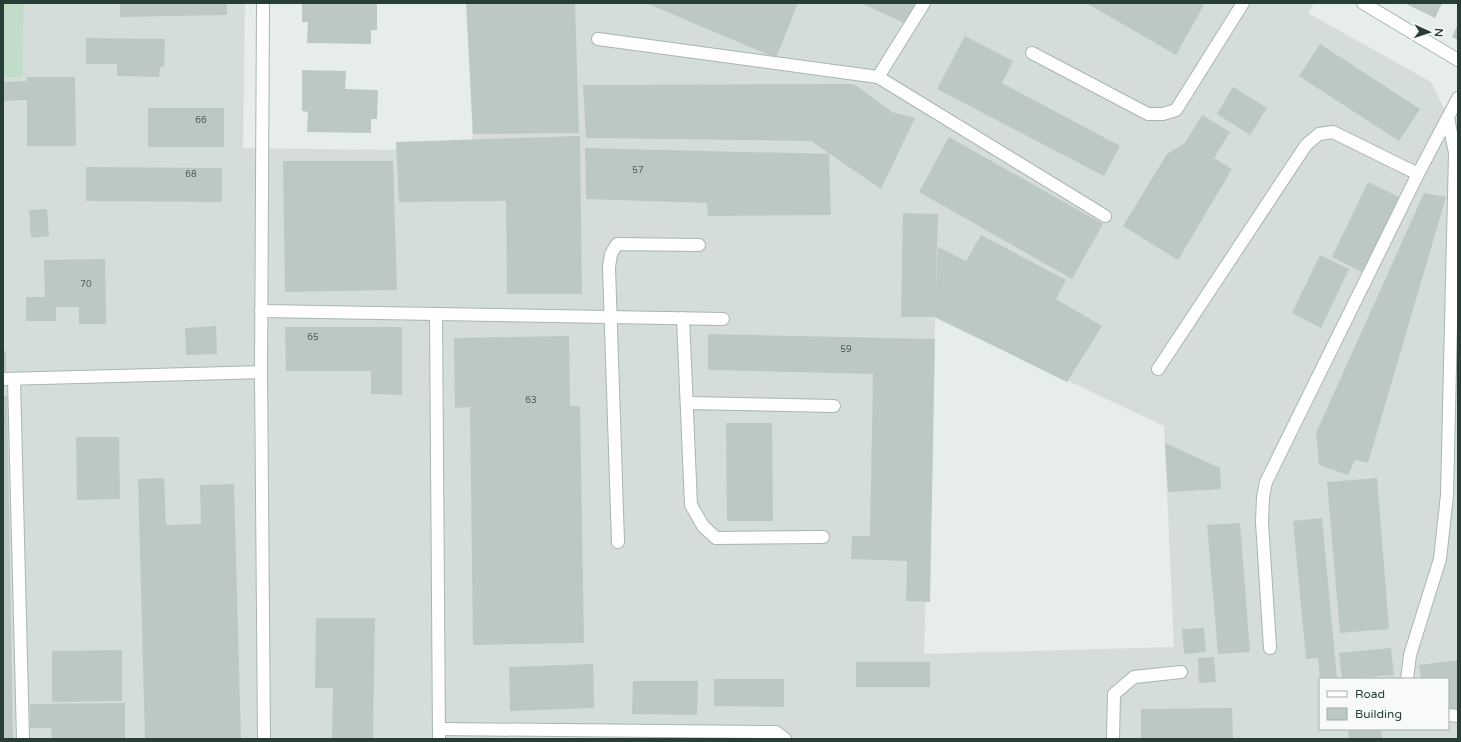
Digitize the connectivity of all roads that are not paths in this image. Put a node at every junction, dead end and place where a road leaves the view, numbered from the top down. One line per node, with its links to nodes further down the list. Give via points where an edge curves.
1 (263, 3): 14 (street)
2 (924, 3): 8 (street)
3 (1243, 3): 6 (street, via 1176,110 1163,114 1148,114)
4 (1363, 3): 7 (street)
5 (598, 39): 8 (street)
6 (1032, 53)
7 (1458, 60)
8 (878, 77): 12 (street)
9 (1458, 98): 10 (street)
10 (1448, 118): 11 (street); 28 (street, via 1455,153 1447,495 1440,559 1410,655)
11 (1418, 174): 19 (street, via 1333,132 1319,134 1306,145); 26 (street, via 1266,482 1262,497 1262,522)
12 (1105, 216)
13 (700, 245): 16 (street, via 617,244 611,254 609,267)
14 (262, 311): 15 (street); 20 (street)
15 (436, 314): 16 (street); 29 (street)
16 (610, 317): 17 (street); 25 (street)
17 (684, 318): 18 (street); 22 (street)
18 (723, 319)
19 (1158, 368)
20 (261, 372): 21 (street); 31 (street)
21 (8, 379): 30 (street)
22 (687, 403): 23 (street); 24 (street, via 691,505 703,526 716,538)
23 (834, 406)
24 (823, 537)
25 (618, 542)
26 (1270, 648)
27 (1181, 672): 33 (street, via 1134,677 1114,694)
28 (1407, 678)
29 (439, 734): 32 (street, via 776,732)
30 (23, 739)
31 (264, 739)
32 (785, 739)
33 (1113, 739)

